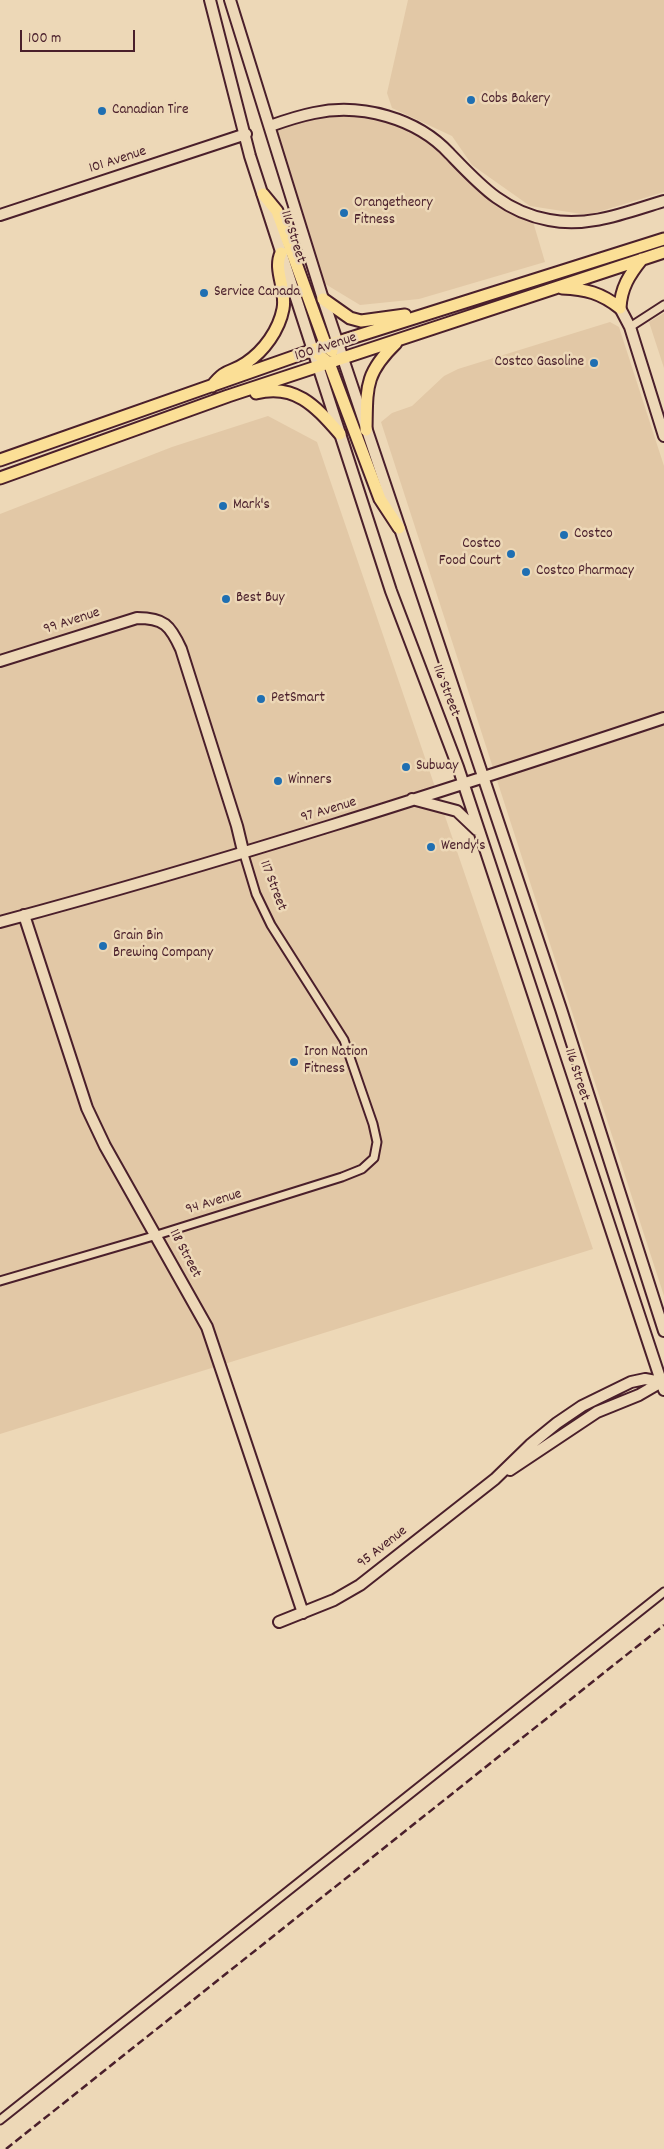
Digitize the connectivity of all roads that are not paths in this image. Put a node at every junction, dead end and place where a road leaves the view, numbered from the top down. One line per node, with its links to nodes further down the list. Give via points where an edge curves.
1 (210, 0): 4 (street, 116 Street)
2 (230, 0): 3 (street, 116 Street)
3 (270, 126): 6 (street, via 314,112 351,110 402,121 440,143 482,188 501,201 521,212 549,220 577,223 605,219); 13 (street, 116 Street)
4 (246, 134): 5 (street, 116 Street); 7 (street, 101 Avenue)
5 (263, 194): 9 (street, 116 Street); 20 (main road, via 277,212)
6 (664, 201)
7 (0, 215)
8 (664, 239): 16 (main road, 100 Avenue)
9 (281, 252): 21 (street, 116 Street); 24 (main road, via 277,262 285,293 284,308 274,332 263,348 246,363 222,373)
10 (664, 252): 11 (main road, 100 Avenue)
11 (642, 259): 12 (main road, 100 Avenue); 15 (main road, via 625,282)
12 (554, 287): 15 (main road, via 595,292); 18 (main road, 100 Avenue)
13 (323, 298): 16 (main road, via 350,318 361,321); 19 (street, 116 Street)
14 (664, 305): 17 (street)
15 (620, 308): 17 (street)
16 (439, 310): 19 (main road, 100 Avenue)
17 (630, 327): 28 (street)
18 (399, 340): 22 (main road, 100 Avenue); 26 (main road, via 373,367 367,391)
19 (339, 342): 20 (main road, 100 Avenue); 22 (street, 116 Street)
20 (326, 346): 21 (main road, 100 Avenue); 22 (main road)
21 (314, 350): 23 (main road); 24 (main road, 100 Avenue)
22 (344, 358): 23 (main road, 100 Avenue); 26 (street, 116 Street)
23 (324, 365): 25 (main road, 100 Avenue); 27 (street, 116 Street); 31 (main road, via 380,499)
24 (211, 387): 29 (main road, 100 Avenue)
25 (228, 396): 27 (main road, via 240,397 266,390 287,392 314,405); 30 (main road, 100 Avenue)
26 (366, 430): 31 (street, 116 Street)
27 (340, 434): 36 (street, 116 Street, via 391,591)
28 (664, 436)
29 (0, 460)
30 (0, 478)
31 (399, 528): 35 (street, 116 Street)
32 (154, 618): 33 (street, 99 Avenue, via 116,623); 39 (street, 117 Street, via 168,626 181,649 238,826)
33 (0, 661)
34 (664, 718): 35 (street, 97 Avenue)
35 (484, 778): 36 (street, 97 Avenue); 45 (street, 116 Street)
36 (464, 785): 37 (street, 97 Avenue); 38 (street, 116 Street)
37 (412, 800): 38 (street, via 457,810); 39 (street, 97 Avenue, via 328,828)
38 (480, 833): 46 (street, 116 Street)
39 (243, 851): 40 (street, 97 Avenue, via 138,885); 42 (street, 117 Street, via 256,894 271,925 344,1040 373,1124 377,1142)
40 (24, 915): 41 (street, 97 Avenue); 43 (street, 118 Street, via 87,1108)
41 (0, 922)
42 (374, 1158): 43 (street, 94 Avenue, via 362,1170)
43 (157, 1235): 44 (street, 94 Avenue); 48 (street, 118 Street, via 207,1327)
44 (0, 1280)
45 (664, 1331)
46 (663, 1384): 48 (street, 95 Avenue, via 597,1412 495,1479 360,1584)
47 (664, 1592): 50 (street)
48 (303, 1613): 49 (street, 95 Avenue)
49 (279, 1622)
50 (0, 2120)

